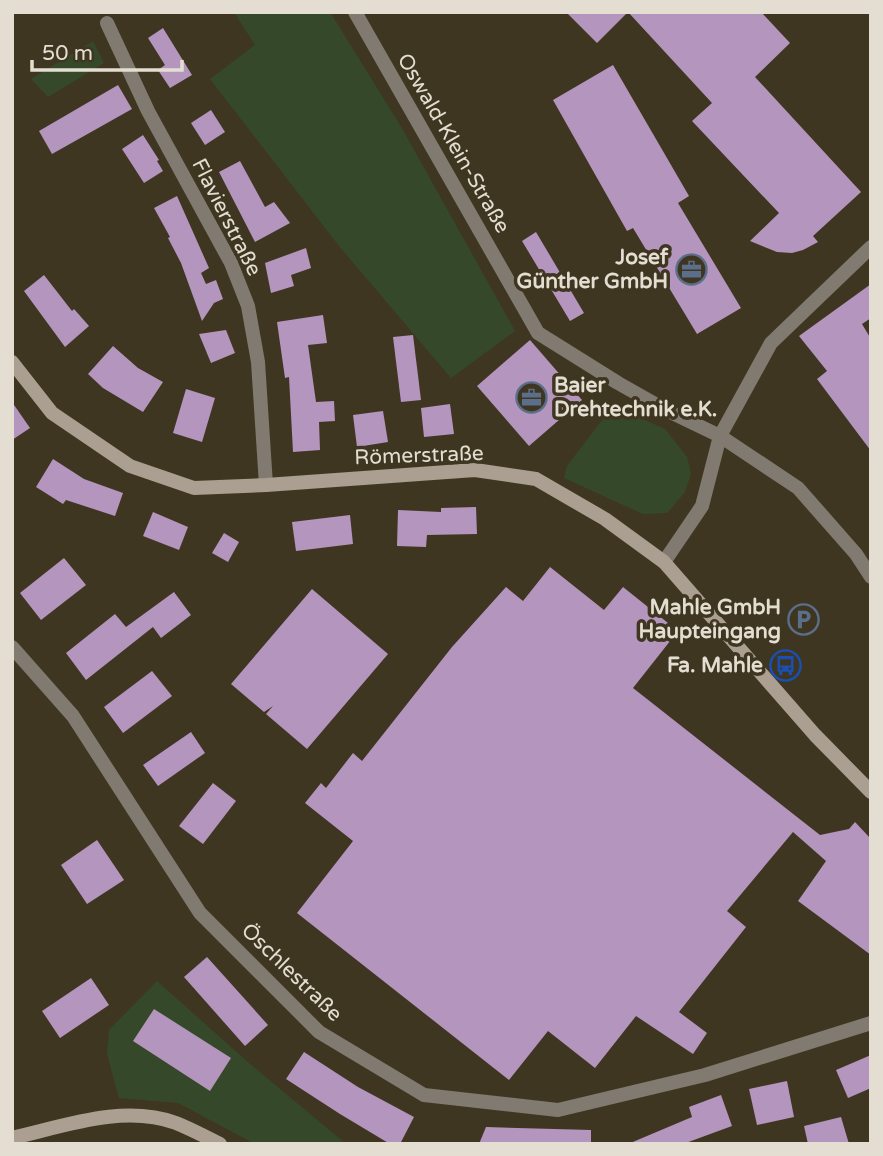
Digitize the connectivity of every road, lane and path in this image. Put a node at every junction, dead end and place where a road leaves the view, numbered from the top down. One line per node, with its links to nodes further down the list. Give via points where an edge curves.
1 (355, 12): 5 (street, Oswald-Klein-Straße, via 538,333 618,383)
2 (107, 23): 6 (street, Flavierstraße, via 148,111 231,263 248,306 258,362)
3 (871, 247): 5 (street, via 771,343)
4 (12, 362): 6 (street, Römerstraße, via 52,412 130,466 194,488)
5 (720, 436): 7 (street, via 702,506); 8 (street, Oswald-Klein-Straße, via 798,488)
6 (266, 485): 7 (street, Römerstraße, via 475,470 536,479 605,519)
7 (664, 562): 10 (street, Römerstraße, via 814,735)
8 (871, 577)
9 (12, 647): 11 (street, Öschlestraße, via 73,716 200,913 319,1032 424,1096 558,1110 705,1075)
10 (871, 792)
11 (871, 1023)
12 (12, 1138): 13 (street, via 111,1116 139,1116 176,1123)
13 (220, 1144)

